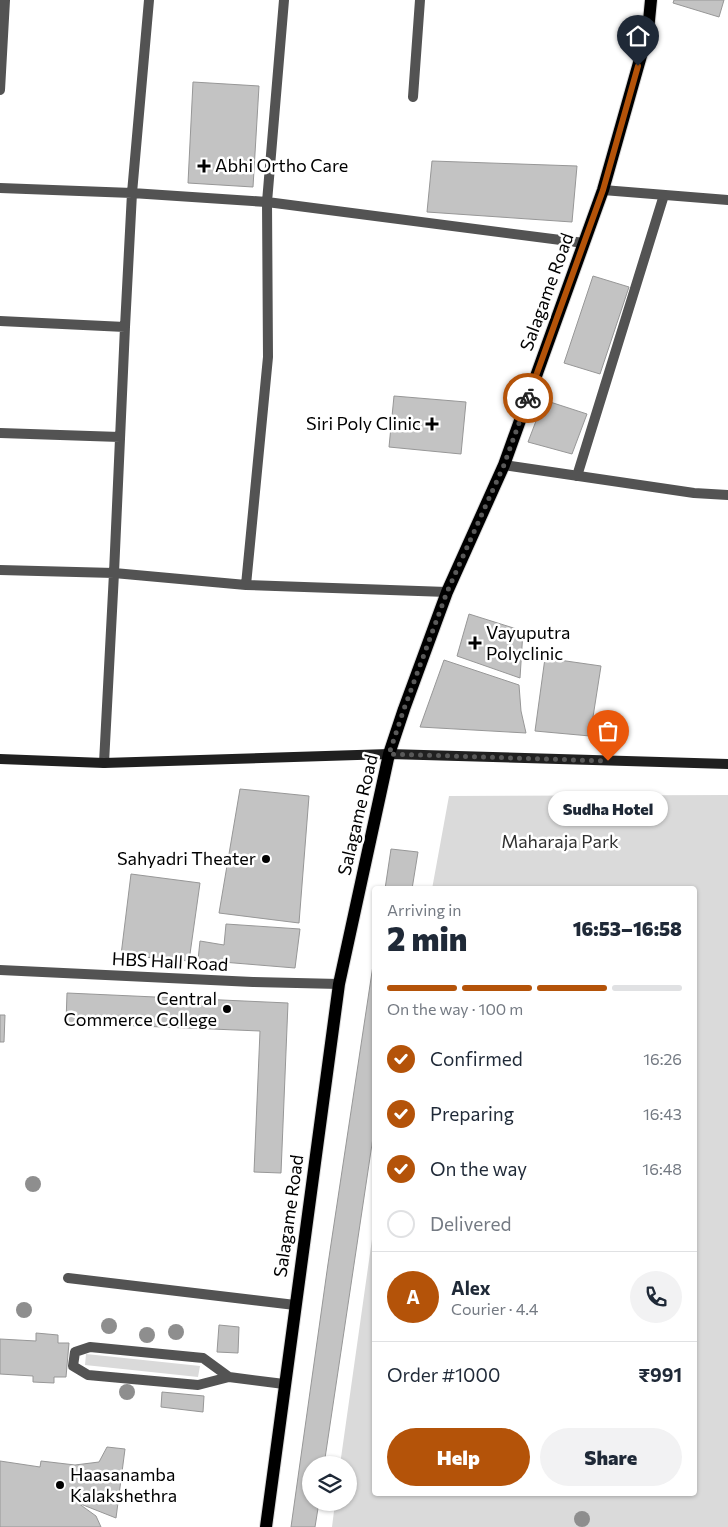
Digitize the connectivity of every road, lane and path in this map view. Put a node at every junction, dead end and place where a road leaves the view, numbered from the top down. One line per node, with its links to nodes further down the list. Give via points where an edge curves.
1 (5, 0): 6 (street)
2 (149, 0): 10 (street)
3 (284, 0): 13 (street)
4 (420, 0): 7 (street)
5 (651, 0): 9 (main road, Salagame Road, via 648,31)
6 (0, 90)
7 (413, 97)
8 (0, 188): 10 (street)
9 (603, 190): 11 (street); 14 (main road, Salagame Road)
10 (132, 193): 13 (street); 16 (street)
11 (664, 195): 12 (street); 20 (street)
12 (728, 200)
13 (267, 202): 14 (street); 24 (street, via 268,357)
14 (584, 243): 19 (main road, Salagame Road)
15 (0, 321): 16 (street)
16 (125, 327): 18 (street)
17 (0, 432): 18 (street)
18 (120, 437): 23 (street)
19 (504, 465): 20 (street); 25 (main road, Salagame Road)
20 (577, 476): 21 (street)
21 (728, 495)
22 (0, 570): 23 (street)
23 (114, 573): 24 (street); 28 (street)
24 (246, 585): 25 (street)
25 (447, 592): 26 (main road, Salagame Road)
26 (389, 754): 28 (street); 29 (street); 31 (main road, Salagame Road)
27 (0, 759): 28 (street)
28 (104, 763)
29 (728, 764)
30 (0, 970): 31 (street, HBS Hall Road)
31 (339, 984): 33 (main road, Salagame Road)
32 (68, 1278): 33 (street)
33 (295, 1304): 35 (main road, Salagame Road)
34 (229, 1377): 34 (street, via 198,1385 88,1375 73,1366 75,1352 90,1347 203,1358); 35 (street)
35 (284, 1384): 36 (main road, Salagame Road)
36 (266, 1527)

